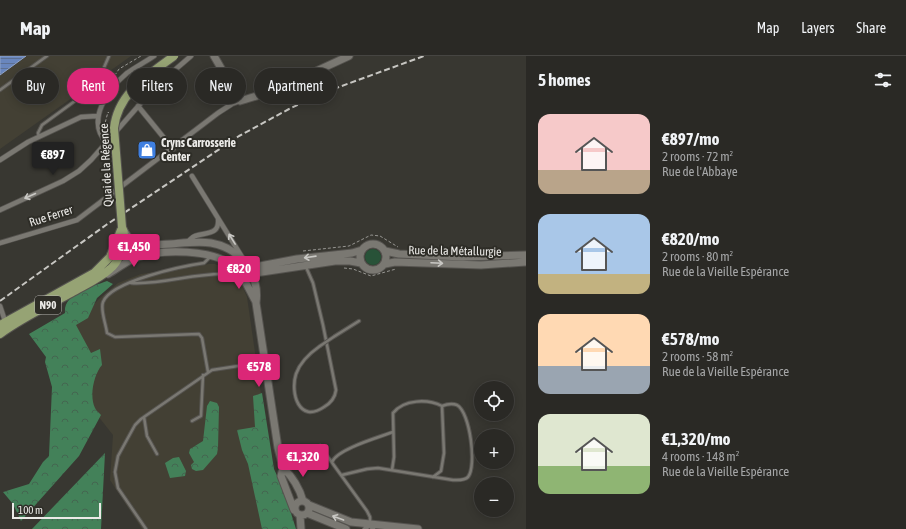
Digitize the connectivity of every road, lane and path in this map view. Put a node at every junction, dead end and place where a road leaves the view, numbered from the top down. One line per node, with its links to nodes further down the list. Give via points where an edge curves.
1 (47, 56): 12 (lane)
2 (109, 56): 9 (lane)
3 (141, 56): 11 (path)
4 (154, 56): 18 (street, via 127,74 107,95)
5 (174, 56): 27 (main road, Quai de la Régence / N90, bridge, via 132,89 117,113 114,134)
6 (191, 56): 16 (street)
7 (214, 56): 10 (street)
8 (349, 56): 13 (street, Rue Ferrer, via 274,91)
9 (104, 68)
10 (221, 68)
11 (119, 69)
12 (0, 90)
13 (246, 99)
14 (71, 104): 20 (lane, via 42,125 38,133)
15 (234, 104): 22 (street, Rue Ferrer)
16 (138, 106): 21 (street); 22 (street)
17 (109, 113): 19 (path)
18 (97, 116): 20 (street, via 81,117); 21 (street, via 101,136)
19 (105, 126)
20 (40, 137): 23 (street)
21 (107, 143): 25 (street, one-way to 25, via 72,176)
22 (173, 149): 28 (street, Rue Ferrer, via 77,220)
23 (0, 160)
24 (192, 176): 26 (street)
25 (0, 210)
26 (218, 218): 29 (street, via 218,227 214,231 194,237); 36 (street, one-way to 26)
27 (123, 229): 30 (street, via 130,240); 33 (main road, N90); 46 (main road, N90, via 110,257)
28 (0, 243)
29 (185, 243): 30 (street); 36 (street, via 217,244 231,250)
30 (148, 245): 33 (street)
31 (362, 250): 32 (street, Rue de la Métallurgie, via 368,245 376,244); 38 (street); 44 (street, Rue de la Métallurgie, one-way to 44, via 298,259)
32 (385, 251): 34 (street, Rue de la Métallurgie, via 463,257); 40 (street)
33 (120, 254): 46 (main road, N90, via 112,268)
34 (526, 255)
35 (211, 256): 41 (street); 46 (street, via 180,252 142,256 109,273); 47 (lane, via 204,263 151,275)
36 (243, 261): 44 (street)
37 (526, 262): 40 (street, Rue de la Métallurgie, one-way to 37, via 395,262 467,265)
38 (361, 263): 39 (street, Rue de la Métallurgie, via 344,260); 40 (street, Rue de la Métallurgie, via 367,269 375,270)
39 (305, 264): 44 (street, Rue de la Métallurgie); 50 (lane, bridge, via 313,283 323,325 336,390 330,403 318,411 303,411 298,401 295,378 304,360 320,346 335,336)
40 (385, 264)
41 (235, 268): 44 (street, via 248,274); 48 (street, via 244,278)
42 (340, 268): 43 (path, via 353,269 371,276)
43 (396, 269)
44 (251, 272): 48 (street, via 257,292)
45 (225, 274): 47 (lane, via 210,273 144,284)
46 (95, 276): 51 (main road, N90); 52 (main road, N90)
47 (129, 283): 54 (lane, via 108,295 103,301 107,333 115,337 199,334)
48 (256, 303): 53 (street)
49 (0, 306): 51 (street)
50 (359, 321)
51 (3, 323)
52 (0, 334)
53 (265, 362): 54 (lane); 63 (street)
54 (208, 372): 55 (lane)
55 (203, 375): 57 (lane); 58 (lane, via 201,416)
56 (442, 406): 59 (lane, via 425,401 397,408 393,413); 66 (lane, via 444,462 441,471); 66 (lane, via 456,405 462,409 468,428 472,463 469,476 464,480)
57 (144, 417): 61 (lane, via 147,436); 71 (lane, via 135,425 118,456 114,472 118,488)
58 (192, 421)
59 (393, 432): 62 (lane, via 338,455); 64 (lane)
60 (320, 446): 62 (lane)
61 (157, 454)
62 (332, 462): 65 (lane)
63 (283, 468): 67 (street); 68 (street, via 281,476)
64 (392, 470): 65 (lane, via 367,468); 66 (lane)
65 (342, 475): 70 (lane, via 369,514)
66 (433, 477)
67 (306, 503): 68 (street, via 296,503); 69 (street); 70 (street, one-way to 67, via 346,521)
68 (294, 510): 69 (street)
69 (303, 514): 72 (street); 73 (street)
70 (369, 527): 74 (street)
71 (146, 529)
72 (301, 529)
73 (346, 529)
74 (418, 529)

